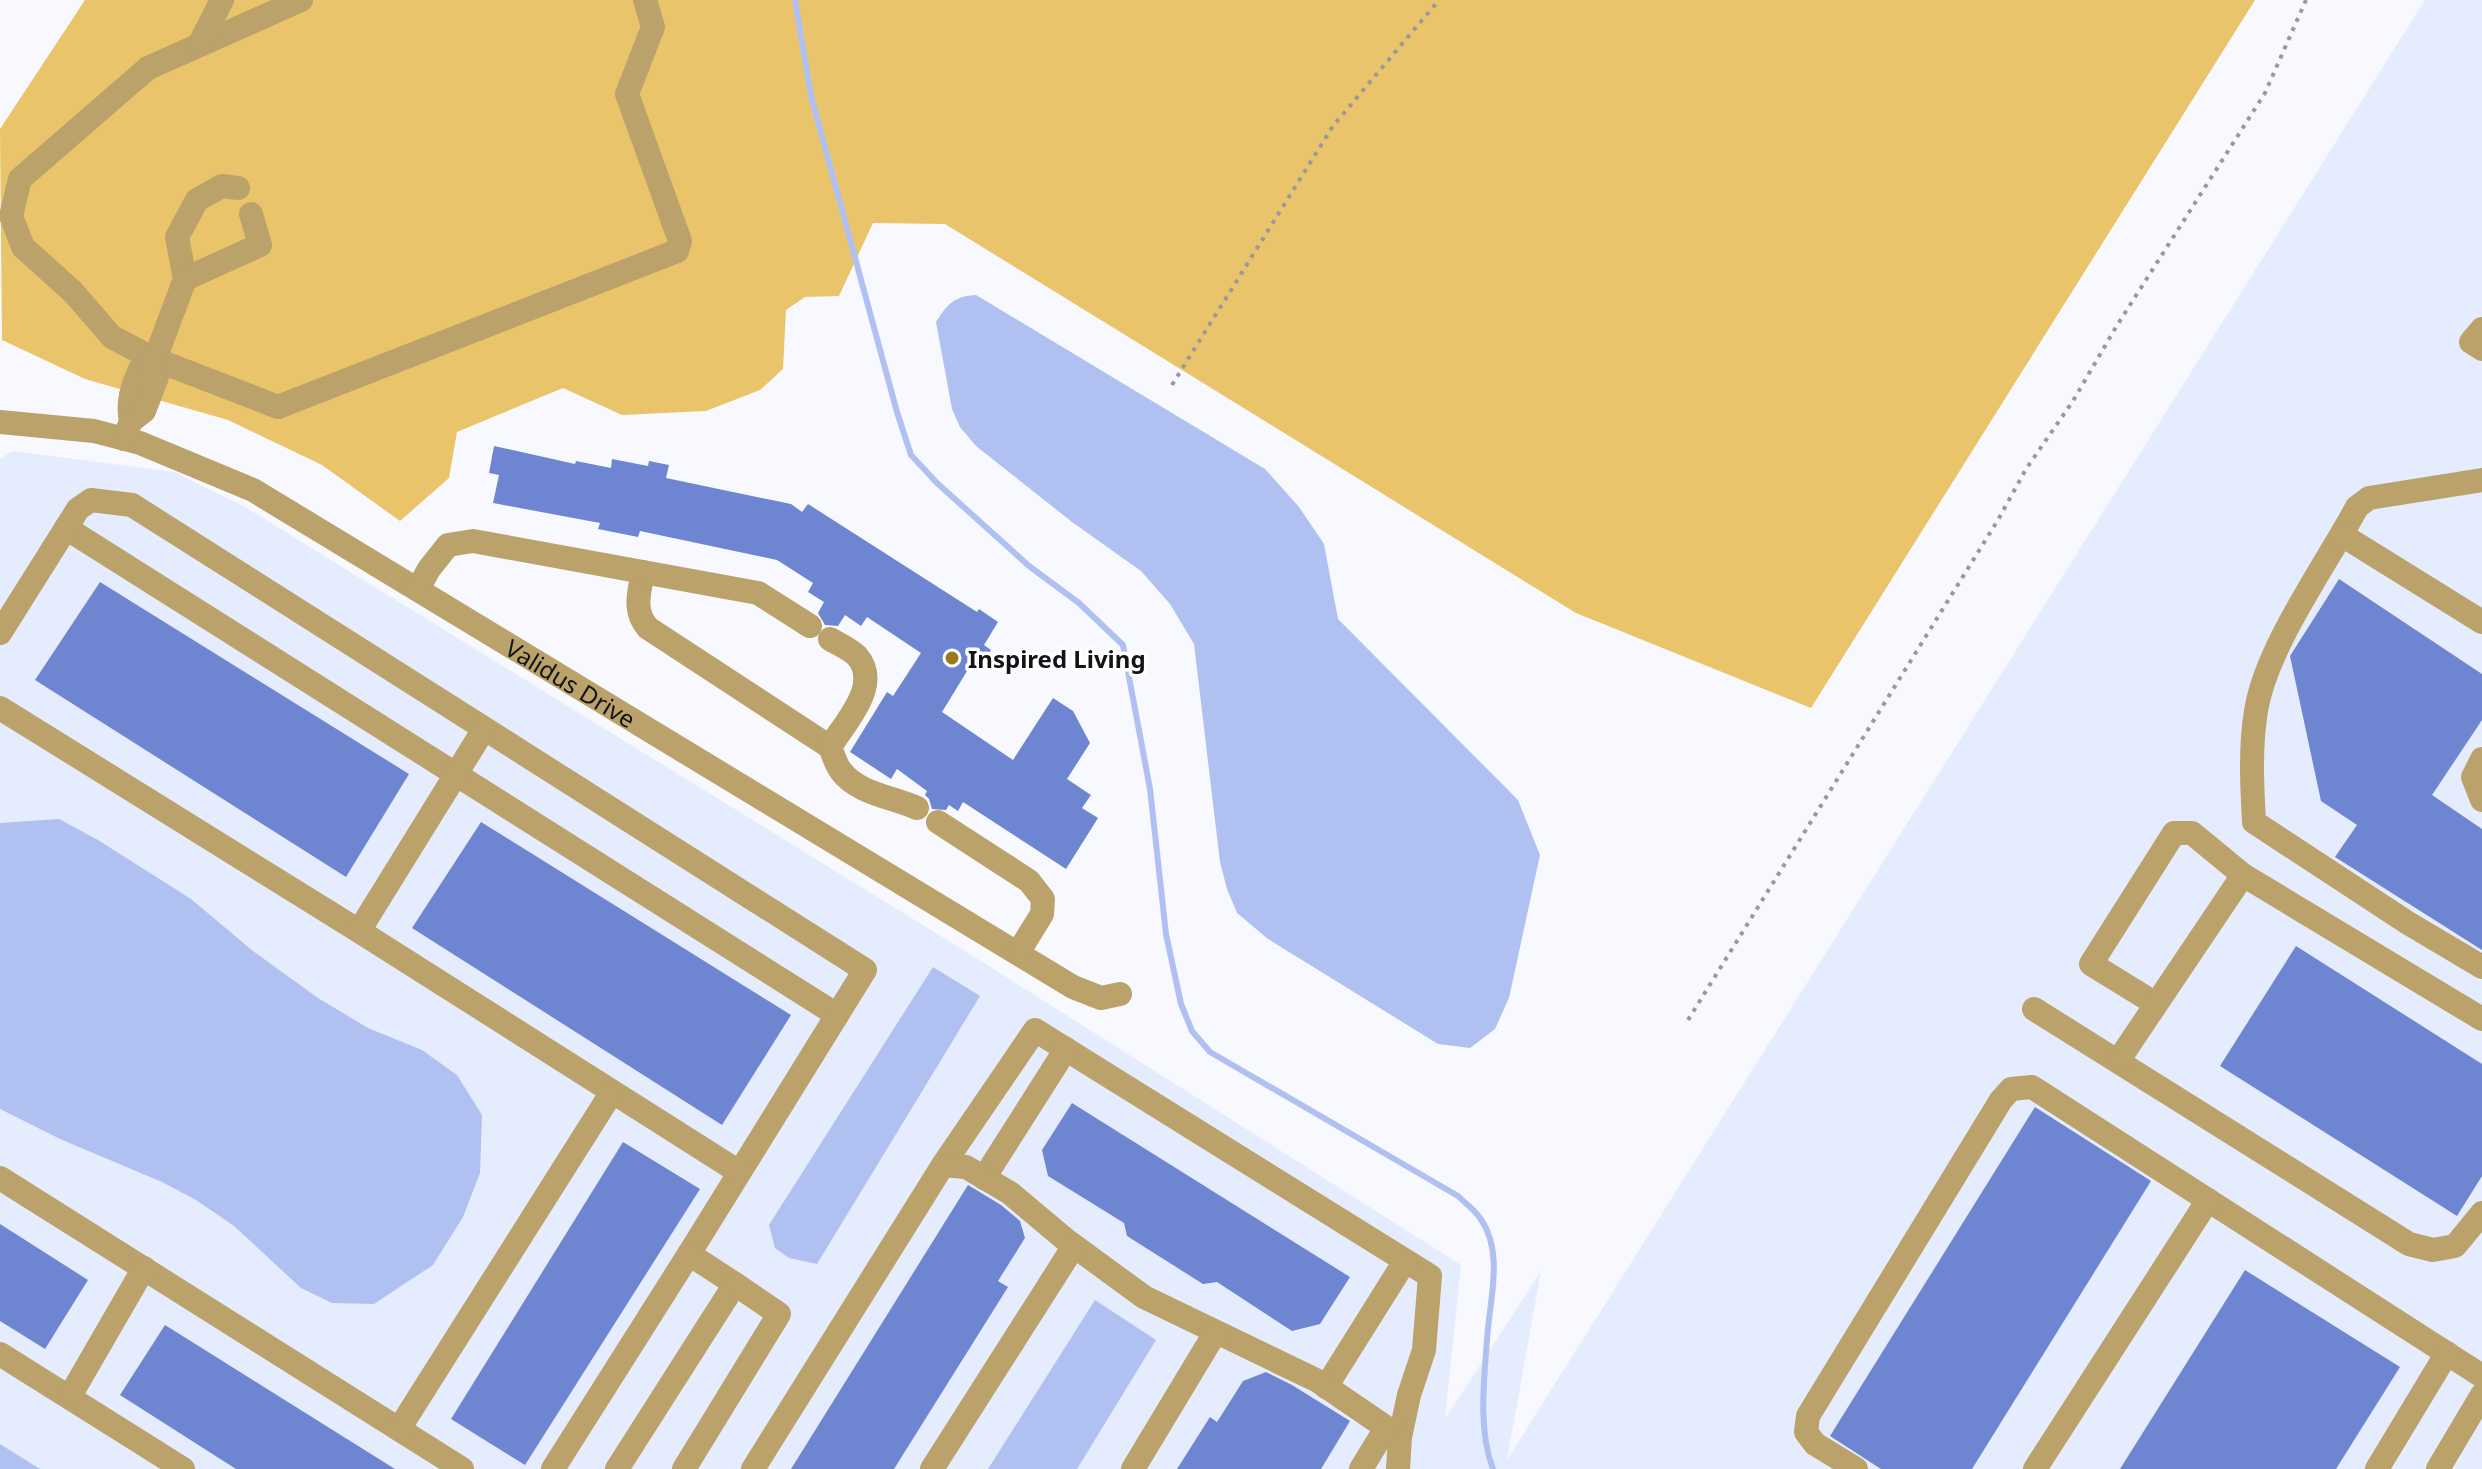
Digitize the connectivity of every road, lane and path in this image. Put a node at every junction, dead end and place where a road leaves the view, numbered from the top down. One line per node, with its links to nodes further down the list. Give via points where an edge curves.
1 (222, 0): 7 (street)
2 (301, 0): 6 (street)
3 (645, 0): 13 (street, via 653,27 627,94 680,241 677,251 278,407)
4 (1439, 0): 14 (path, via 1333,126)
5 (2306, 0): 41 (path, via 2265,93 2026,469)
6 (280, 5): 7 (street)
7 (199, 45): 13 (street, via 148,68 20,179 11,216 23,247 112,337)
8 (238, 188): 10 (street, via 222,186 197,200 177,237)
9 (251, 214): 10 (street, via 260,245)
10 (185, 279): 13 (street)
11 (2482, 329): 12 (street, via 2471,342)
12 (2482, 349)
13 (153, 363): 16 (street, via 157,377 144,411)
14 (1172, 385)
15 (0, 422): 16 (street, Validus Drive)
16 (127, 430): 21 (street, Validus Drive, via 253,490)
17 (2482, 480): 19 (street, via 2369,498 2357,507)
18 (66, 528): 23 (street); 25 (street, via 91,500 132,505); 28 (street)
19 (2342, 535): 22 (street); 35 (street, via 2275,651 2256,709 2254,822)
20 (643, 572): 21 (street, via 461,541 441,552); 26 (street, via 637,604 648,628); 26 (street, via 758,593 856,656 867,682)
21 (418, 589): 34 (street, Validus Drive)
22 (2482, 622)
23 (0, 633)
24 (0, 708): 33 (street)
25 (484, 729): 28 (street); 39 (street, via 865,970)
26 (830, 747): 30 (street, via 841,771 858,785)
27 (2482, 759): 29 (street, via 2473,777)
28 (456, 775): 33 (street); 39 (street)
29 (2482, 800)
30 (917, 808)
31 (938, 822): 34 (street, via 1029,881 1043,899 1042,914)
32 (2243, 875): 37 (street); 37 (street, via 2192,833 2174,833 2091,964); 40 (street)
33 (359, 931): 44 (street)
34 (1018, 953): 36 (street, Validus Drive, via 1073,987 1101,998)
35 (2482, 967)
36 (1120, 994)
37 (2156, 1004): 43 (street)
38 (2034, 1009): 43 (street)
39 (837, 1015): 46 (street)
40 (2482, 1019)
41 (1688, 1020)
42 (1066, 1049): 45 (street, via 1035,1030); 48 (street); 53 (street)
43 (2118, 1061): 50 (street, via 2409,1244 2433,1250 2455,1246)
44 (612, 1092): 46 (street); 63 (street)
45 (943, 1165): 48 (street, via 966,1167); 70 (street)
46 (739, 1172): 52 (street)
47 (0, 1178): 54 (street)
48 (984, 1178): 51 (street)
49 (2208, 1200): 57 (street); 75 (street, via 2032,1087 2011,1089 1808,1416 1806,1432 1815,1444); 76 (street)
50 (2482, 1213)
51 (1074, 1246): 56 (street, via 1144,1297); 71 (street)
52 (689, 1254): 55 (street); 67 (street)
53 (1405, 1261): 60 (street); 64 (street, via 1430,1276 1424,1350)
54 (144, 1268): 62 (street); 63 (street)
55 (735, 1284): 68 (street); 69 (street, via 779,1314)
56 (1215, 1333): 60 (street); 72 (street)
57 (2447, 1353): 59 (street); 77 (street)
58 (0, 1354): 62 (street)
59 (2482, 1376)
60 (1326, 1387): 64 (street)
61 (2482, 1395): 78 (street)
62 (70, 1396): 65 (street)
63 (399, 1429): 66 (street)
64 (1393, 1433): 73 (street); 74 (street)
65 (183, 1469)
66 (462, 1469)
67 (553, 1469)
68 (617, 1469)
69 (684, 1469)
70 (753, 1469)
71 (932, 1469)
72 (1133, 1469)
73 (1361, 1469)
74 (1398, 1469)
75 (1856, 1469)
76 (2035, 1469)
77 (2377, 1469)
78 (2438, 1469)

